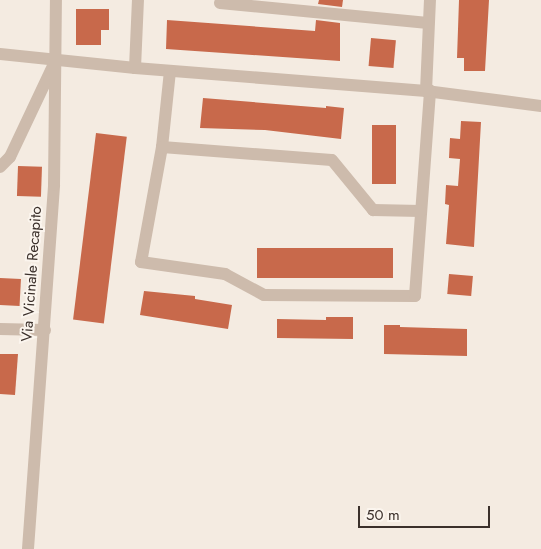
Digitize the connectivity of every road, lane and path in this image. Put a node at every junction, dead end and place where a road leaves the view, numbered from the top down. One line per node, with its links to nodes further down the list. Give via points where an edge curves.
1 (56, 0): 7 (street, Via Vicinale Recapito)
2 (138, 0): 8 (street)
3 (430, 0): 5 (street)
4 (220, 3): 5 (street)
5 (428, 23): 10 (street)
6 (0, 54): 7 (street)
7 (56, 60): 8 (street); 13 (street, via 10,157); 16 (street, Via Vicinale Recapito, via 54,185)
8 (135, 68): 9 (street)
9 (170, 71): 10 (street); 12 (street)
10 (428, 91): 11 (street); 14 (street)
11 (541, 106)
12 (162, 147): 14 (street, via 332,160 373,210); 14 (street, via 141,262 225,274 264,295 415,296)
13 (0, 167)
14 (421, 211)
15 (0, 329): 16 (street)
16 (45, 330): 17 (street, Via Vicinale Recapito)
17 (28, 549)

